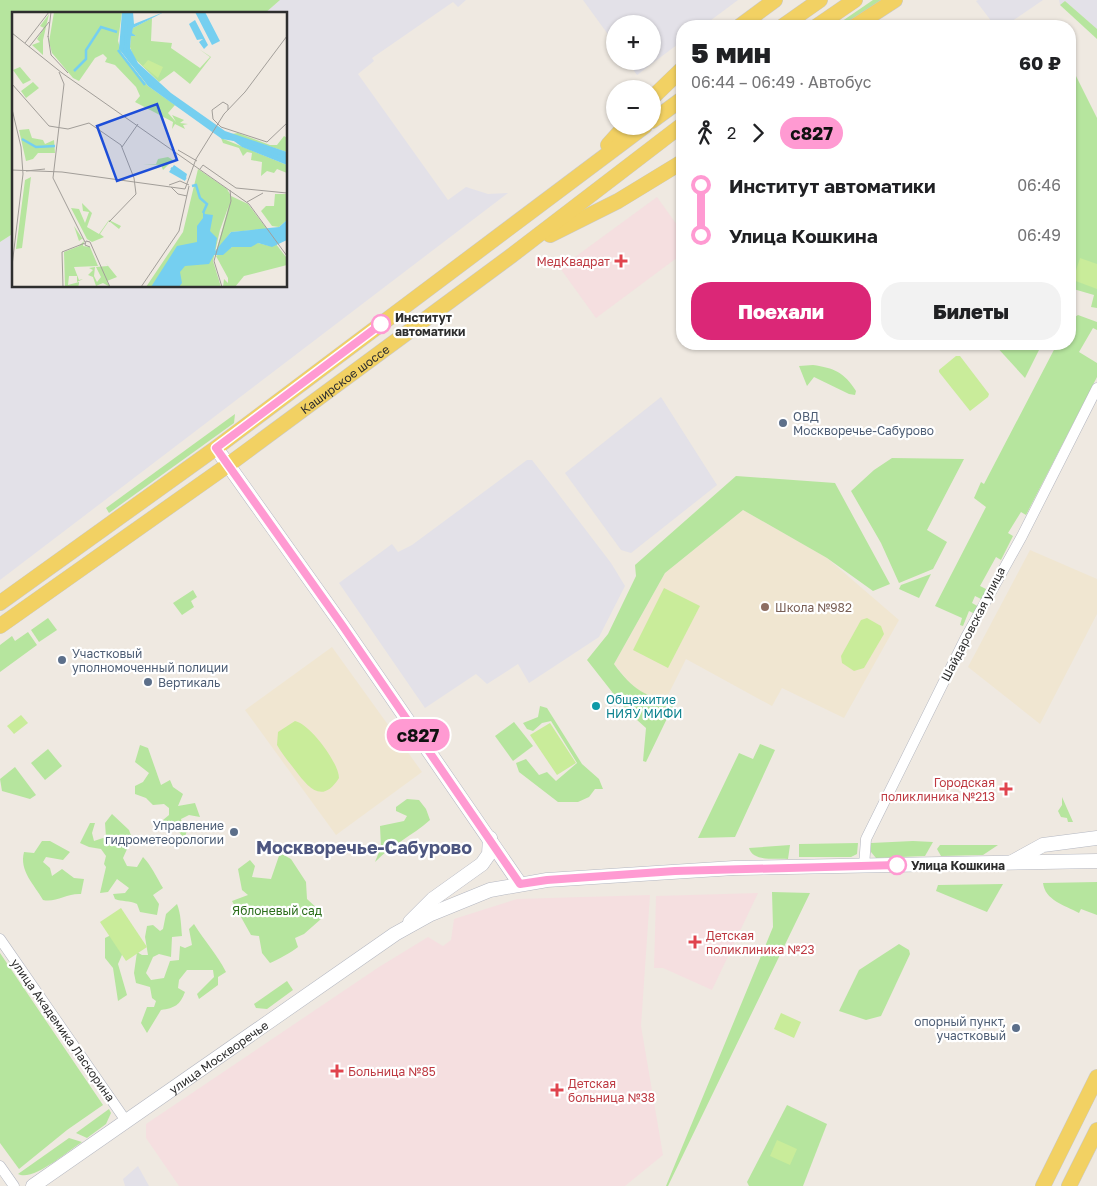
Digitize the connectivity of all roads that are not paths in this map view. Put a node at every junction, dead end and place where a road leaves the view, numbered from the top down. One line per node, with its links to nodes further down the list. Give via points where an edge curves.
1 (775, 0): 5 (main road)
2 (820, 0): 6 (main road)
3 (855, 0): 7 (main road)
4 (895, 0): 8 (main road)
5 (748, 20)
6 (792, 20)
7 (826, 20)
8 (864, 20)
9 (676, 76): 10 (main road)
10 (661, 90)
11 (676, 103): 12 (main road)
12 (661, 114)
13 (676, 130): 18 (main road, Каширское шоссе)
14 (618, 135): 17 (main road)
15 (633, 135): 17 (main road, Каширское шоссе)
16 (676, 166): 18 (main road, via 650,183)
17 (583, 172): 20 (main road, Каширское шоссе)
18 (511, 256): 21 (main road, Каширское шоссе)
19 (1097, 388): 29 (street, Шайдаровская улица, via 1022,536 966,637 866,839)
20 (216, 448): 21 (main road); 22 (main road, Каширское шоссе)
21 (228, 465): 23 (main road, Каширское шоссе); 24 (main road)
22 (0, 603)
23 (0, 626)
24 (490, 838): 28 (main road); 32 (main road, улица Москворечье, via 488,854 482,864 433,898)
25 (1097, 838): 27 (main road, via 1043,845)
26 (1097, 861): 27 (main road)
27 (1010, 863): 29 (main road)
28 (506, 864): 30 (main road); 31 (main road, via 501,877)
29 (864, 866): 30 (main road, via 675,871)
30 (520, 884): 31 (main road, улица Москворечье)
31 (490, 890): 32 (main road, улица Москворечье)
32 (406, 928): 35 (main road, улица Москворечье)
33 (0, 939): 35 (street, улица Академика Ласкорина)
34 (1097, 1077): 40 (main road)
35 (126, 1121): 39 (main road, улица Москворечье)
36 (1097, 1130): 41 (main road)
37 (0, 1166): 38 (street)
38 (14, 1186)
39 (34, 1186)
40 (1043, 1186)
41 (1069, 1186)

